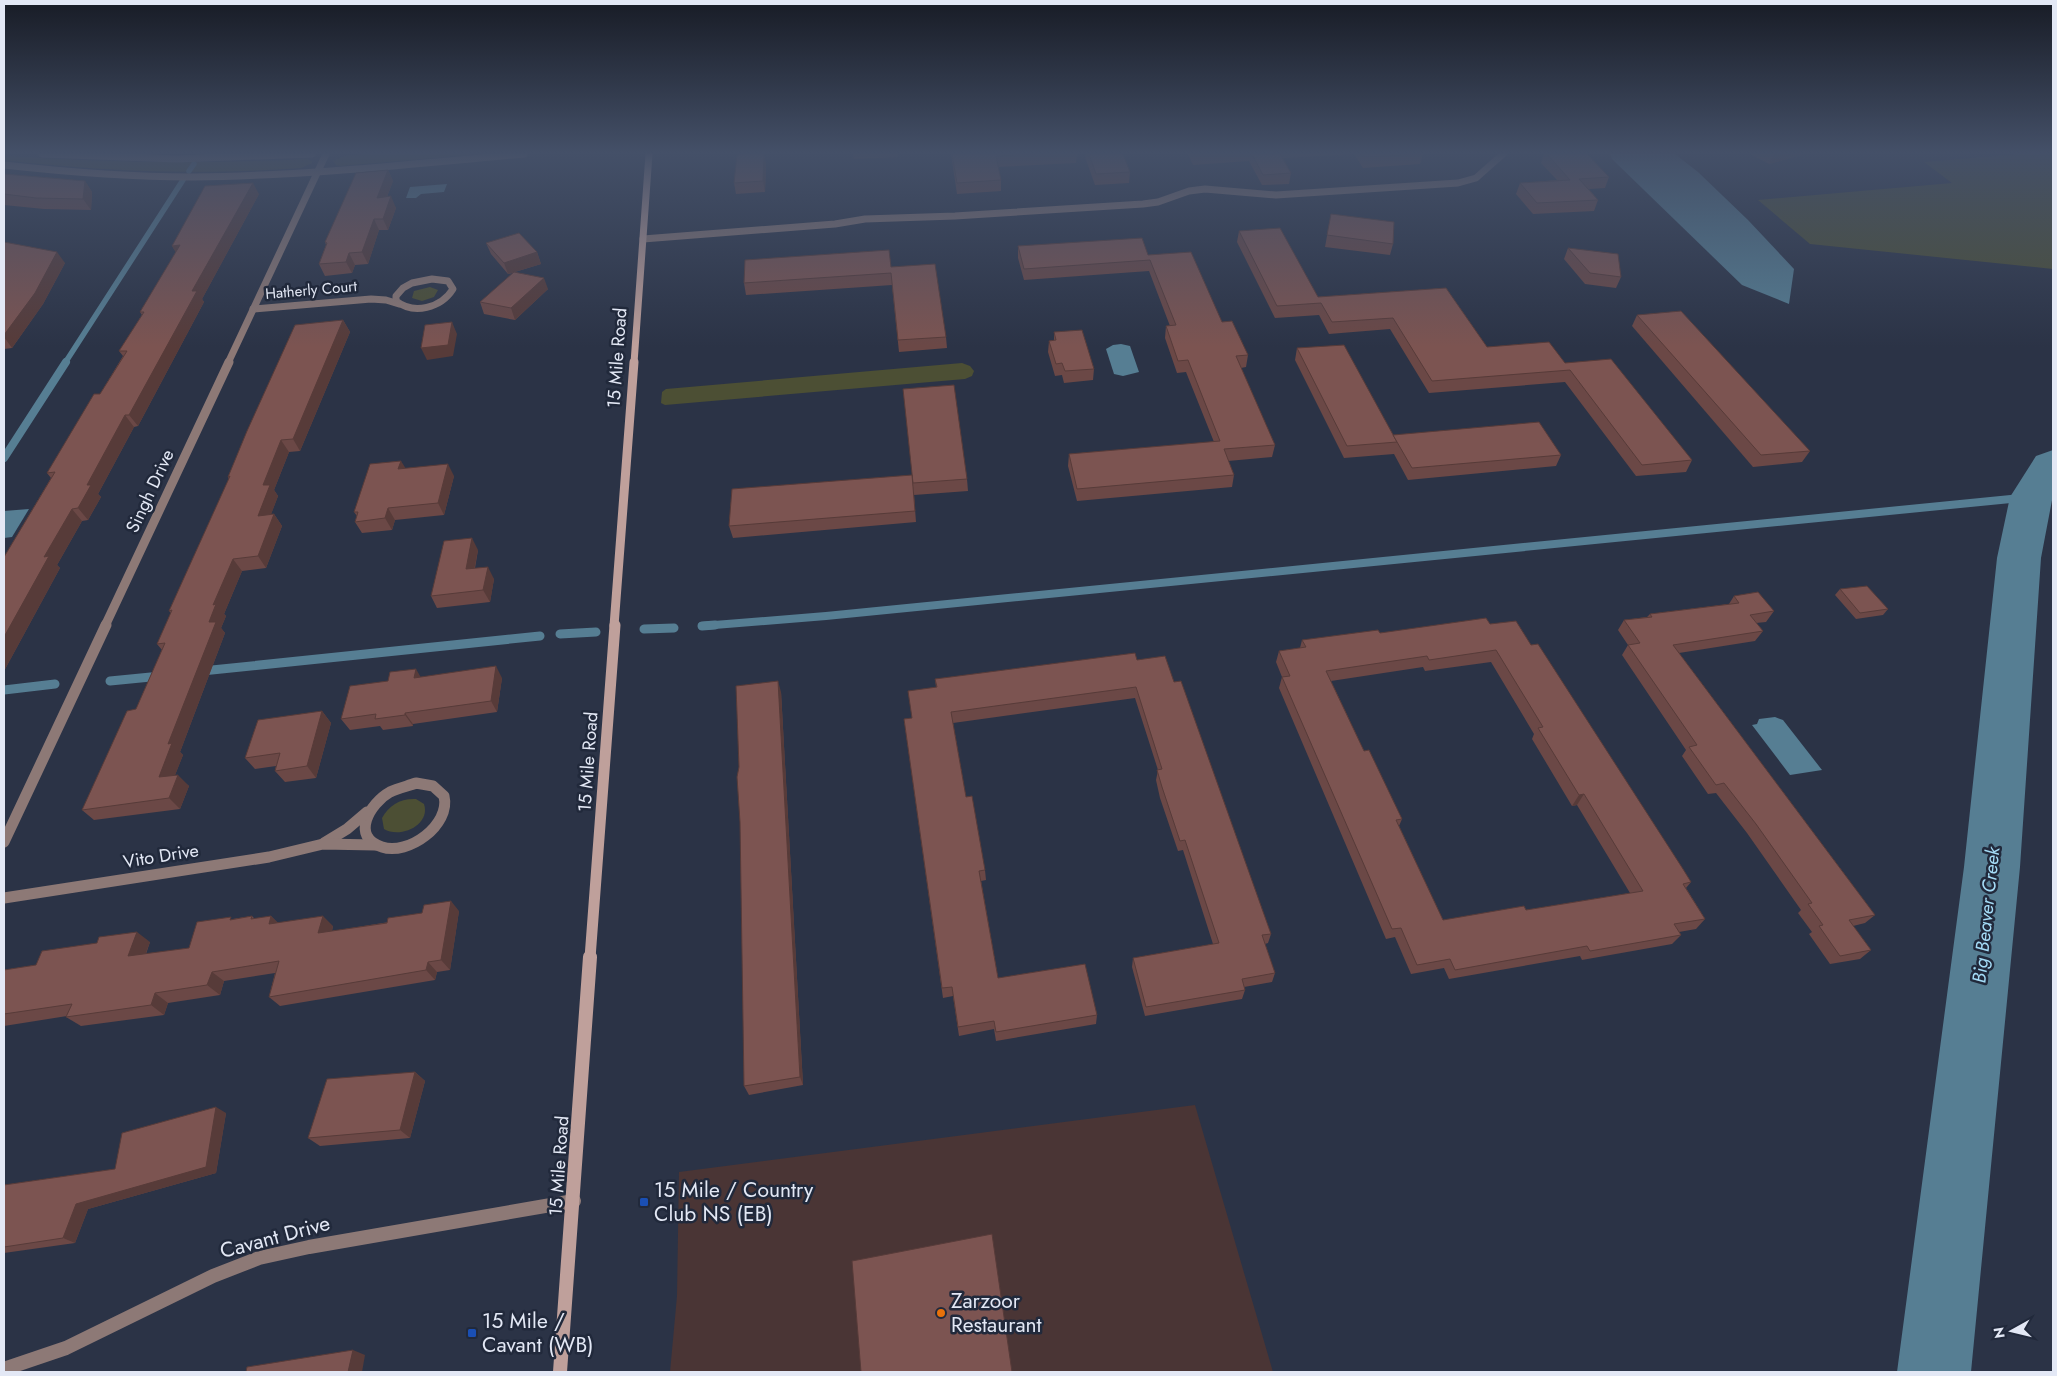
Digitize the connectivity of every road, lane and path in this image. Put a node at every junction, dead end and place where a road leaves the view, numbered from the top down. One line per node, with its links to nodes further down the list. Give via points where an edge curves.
1 (296, 218): 8 (street, Singh Drive)
2 (644, 218): 4 (main road, 15 Mile Road)
3 (887, 218): 4 (street)
4 (643, 239): 14 (main road, 15 Mile Road)
5 (405, 287): 6 (street, Hatherly Court); 7 (street, via 396,296); 7 (street, Hatherly Court, via 432,279 448,281 453,290 446,299 431,306 413,308)
6 (371, 299): 7 (street, Hatherly Court); 8 (street, Hatherly Court)
7 (399, 304)
8 (253, 309): 10 (street, Singh Drive)
9 (370, 808): 11 (street, Vito Drive, via 348,830); 12 (street, via 364,829 367,838); 12 (street, Vito Drive, via 390,791 416,783 437,787 444,794 446,803 438,825 415,843 386,848)
10 (4, 842)
11 (323, 844): 12 (street, Vito Drive); 13 (street, Vito Drive, via 269,857)
12 (375, 845)
13 (4, 898)
14 (574, 1201): 15 (street, Cavant Drive, via 304,1248 245,1263 74,1346); 16 (main road, 15 Mile Road)
15 (4, 1369)
16 (560, 1372)

